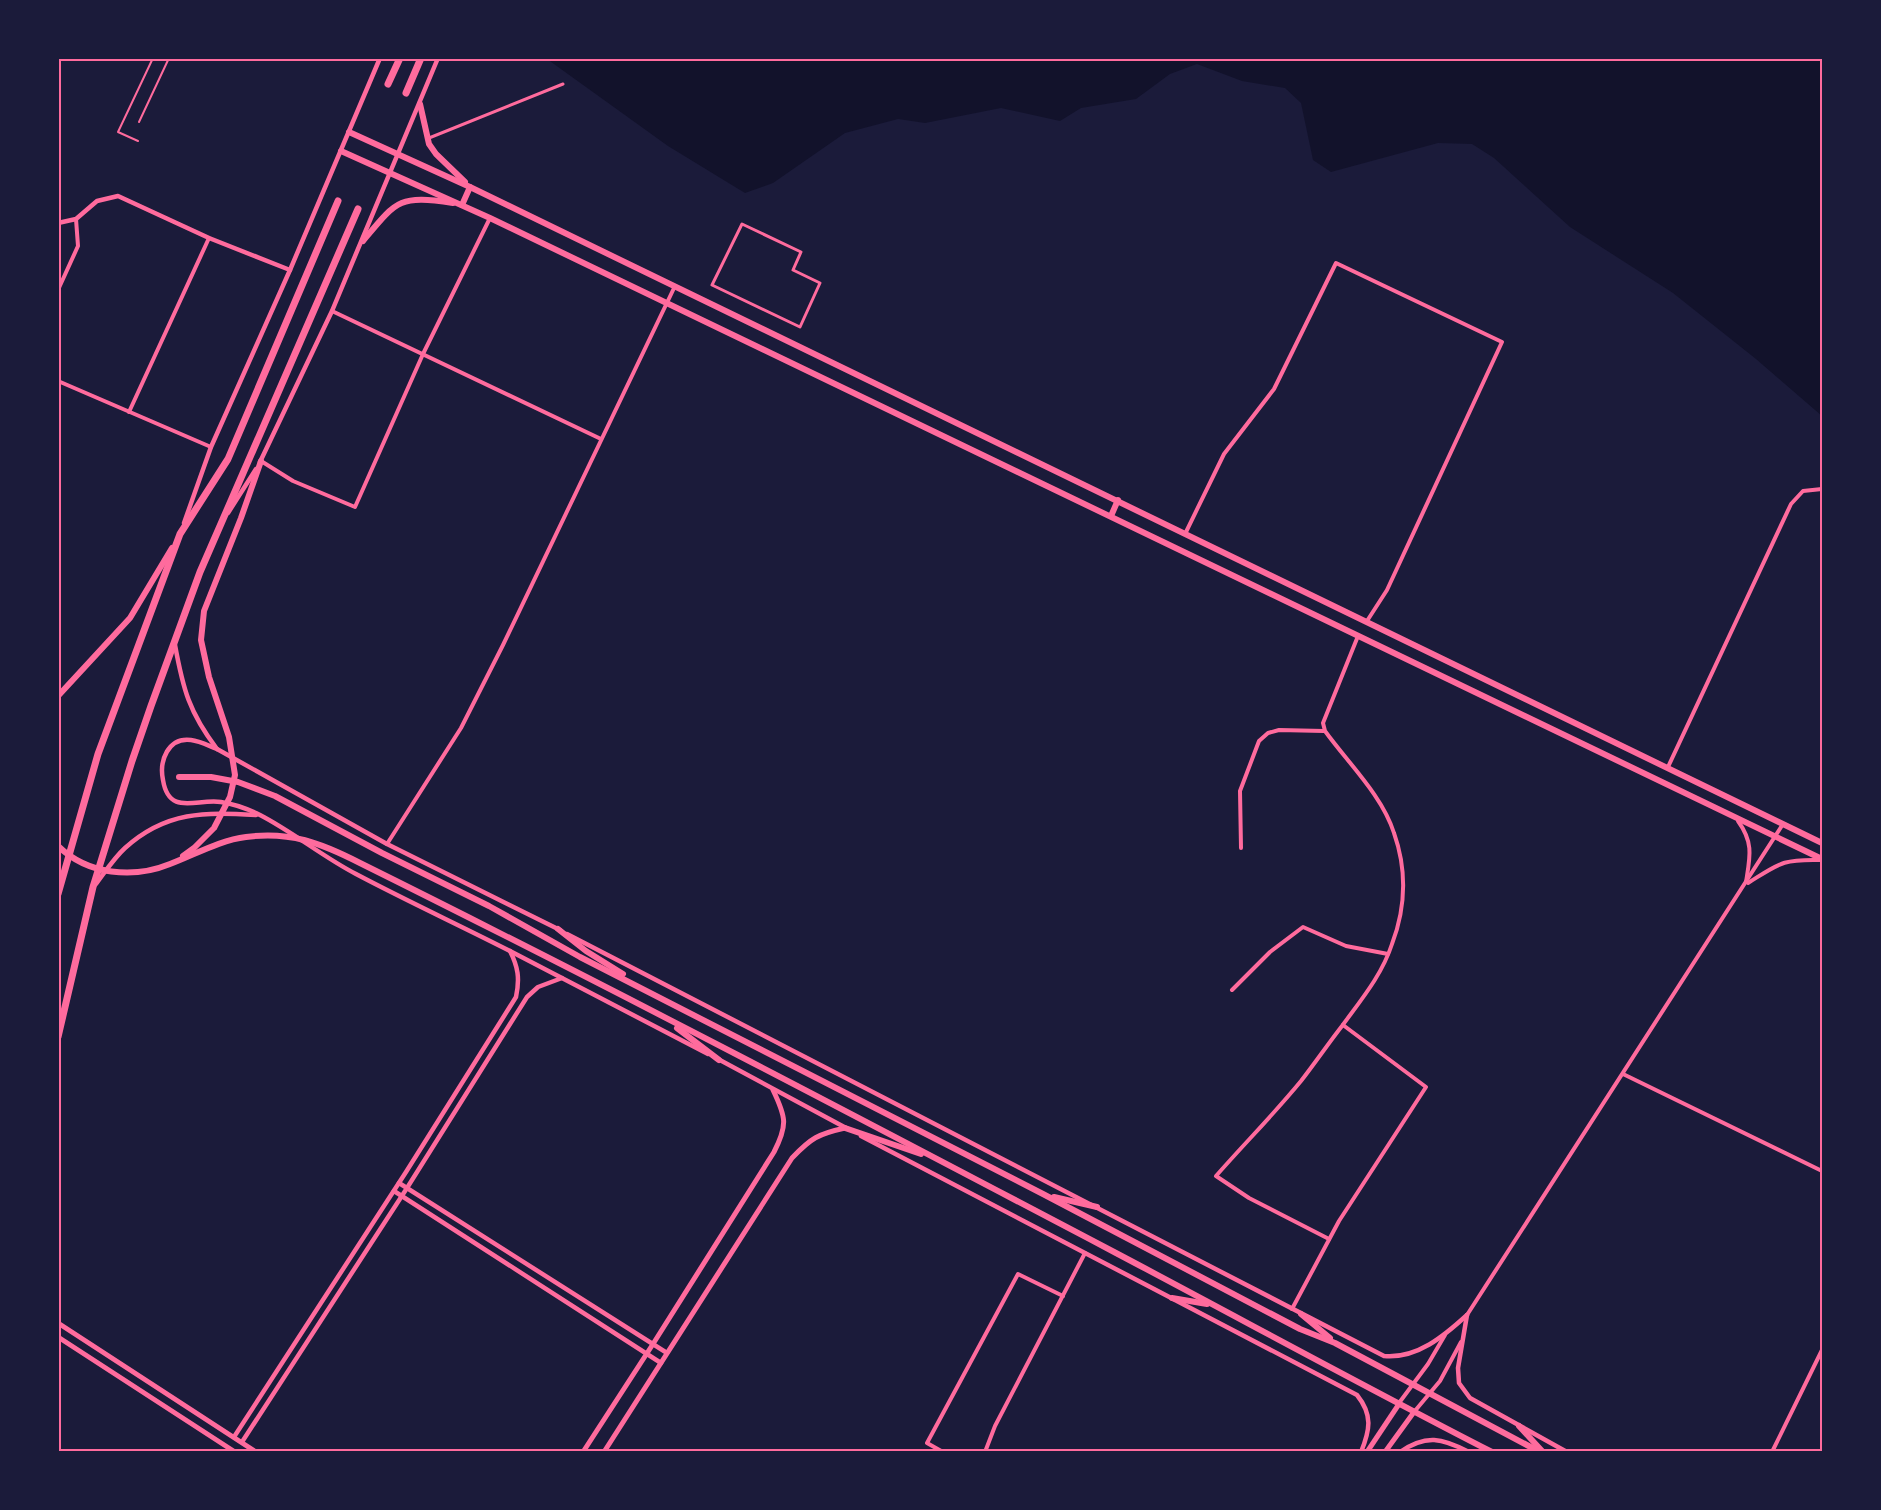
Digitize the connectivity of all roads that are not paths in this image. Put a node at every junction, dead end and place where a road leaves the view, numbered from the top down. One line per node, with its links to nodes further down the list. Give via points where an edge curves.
1 (153, 58): 14 (lane, via 118,132)
2 (169, 58): 11 (lane)
3 (380, 58): 12 (street)
4 (400, 58): 7 (highway)
5 (421, 58): 9 (highway)
6 (438, 58): 10 (street)
7 (388, 84)
8 (563, 84): 13 (street)
9 (405, 93)
10 (420, 104): 13 (main road); 16 (street)
11 (139, 122)
12 (349, 132): 15 (street); 16 (main road)
13 (427, 138): 18 (main road, via 436,154)
14 (138, 141)
15 (341, 151): 17 (main road); 28 (street)
16 (399, 154): 17 (street); 18 (main road)
17 (391, 173): 20 (main road); 27 (street)
18 (470, 187): 20 (main road); 29 (main road)
19 (338, 201): 44 (highway, via 228,459)
20 (462, 205): 22 (main road); 27 (main road, via 417,199 404,202 393,207)
21 (358, 208): 42 (highway)
22 (490, 218): 31 (main road); 33 (street)
23 (76, 219): 24 (street); 26 (street, via 98,201 118,196); 30 (street, via 78,246)
24 (58, 223)
25 (742, 224): 25 (street, via 801,252 793,270 820,283 800,327 712,285)
26 (209, 238): 28 (street); 35 (street)
27 (363, 241): 32 (street)
28 (290, 270): 37 (street)
29 (675, 286): 31 (street); 40 (main road)
30 (58, 291)
31 (667, 304): 36 (street); 41 (main road)
32 (332, 311): 33 (street); 38 (street)
33 (423, 354): 36 (street); 38 (street, via 355,507 293,481)
34 (58, 381): 35 (street)
35 (129, 412): 37 (street)
36 (601, 439): 60 (street, via 461,728)
37 (211, 447): 44 (street)
38 (261, 460): 42 (street); 64 (main road, via 204,611 201,640 234,762 230,797 214,828)
39 (1822, 489): 51 (street, via 1803,491 1791,504)
40 (1118, 500): 41 (main road); 43 (main road)
41 (1111, 516): 46 (main road)
42 (219, 528): 47 (highway)
43 (1186, 532): 45 (main road); 45 (street, via 1224,454 1274,389 1336,263 1502,342 1387,590)
44 (180, 534): 48 (main road, via 130,618); 67 (highway, via 98,754)
45 (1367, 621): 51 (main road)
46 (1358, 636): 49 (street, via 1323,723); 54 (main road)
47 (175, 643): 50 (street, via 185,696); 66 (highway, via 132,761)
48 (58, 696)
49 (1325, 731): 62 (street, via 1279,730 1259,741 1240,791); 70 (street, via 1377,800 1394,831 1404,868 1403,902)
50 (217, 749): 55 (street, via 191,740 177,741 166,751 161,770 166,793 177,803 220,801); 60 (street)
51 (1668, 767): 53 (main road)
52 (178, 777): 73 (main road, via 238,782 275,795)
53 (1721, 794): 54 (main road); 57 (main road)
54 (1714, 807): 56 (main road)
55 (259, 815): 66 (street, via 207,812 151,829 124,849); 69 (street, via 356,874)
56 (1735, 816): 58 (main road); 65 (street, via 1750,842)
57 (1783, 824): 58 (street); 59 (main road)
58 (1775, 836): 63 (main road); 65 (street)
59 (1822, 843)
60 (387, 844): 68 (street)
61 (58, 846): 64 (main road, via 86,866 112,872 141,873)
62 (1241, 848)
63 (1822, 860): 65 (street, via 1788,860)
64 (167, 866): 74 (main road, via 241,837 281,834 321,843)
65 (1745, 885): 78 (street)
66 (93, 887): 76 (highway)
67 (58, 894)
68 (558, 929): 73 (main road); 88 (street)
69 (510, 951): 71 (street); 83 (street, via 518,966 516,997)
70 (1388, 954): 72 (street, via 1346,946 1303,927 1270,952); 75 (street, via 1377,977)
71 (562, 978): 77 (street); 84 (street, via 538,987 527,997)
72 (1232, 990)
73 (648, 991): 86 (main road)
74 (665, 1018): 77 (main road); 81 (main road)
75 (1343, 1025): 89 (street, via 1426,1087); 89 (street, via 1300,1081 1216,1176 1249,1198)
76 (58, 1037)
77 (719, 1060): 79 (street)
78 (1623, 1074): 82 (street); 96 (street)
79 (773, 1090): 80 (street); 102 (main road, via 785,1128 781,1138)
80 (845, 1128): 81 (main road); 90 (street); 104 (main road, via 809,1140 792,1158)
81 (942, 1161): 93 (main road)
82 (1822, 1171)
83 (399, 1183): 84 (street); 85 (street)
84 (407, 1188): 87 (street); 102 (street)
85 (394, 1191): 87 (street); 112 (street)
86 (1043, 1194): 88 (main road); 101 (main road, via 1300,1329)
87 (402, 1196): 105 (street); 113 (street)
88 (1097, 1207): 94 (street)
89 (1329, 1239): 94 (street)
90 (1085, 1254): 91 (street); 92 (street)
91 (1063, 1296): 118 (street, via 1017,1274 927,1443); 119 (street)
92 (1172, 1298): 93 (main road); 120 (street, via 1357,1395 1363,1402 1369,1427)
93 (1213, 1305): 109 (main road)
94 (1292, 1309): 95 (street)
95 (1301, 1314): 98 (street, via 1384,1356 1407,1354); 101 (main road)
96 (1467, 1315): 98 (street); 99 (street)
97 (58, 1323): 112 (main road)
98 (1446, 1334): 107 (street)
99 (1465, 1336): 108 (street); 111 (street, via 1459,1383 1470,1398)
100 (58, 1337): 114 (main road)
101 (1335, 1343): 107 (main road)
102 (653, 1344): 104 (street); 105 (main road)
103 (1822, 1350): 128 (street)
104 (667, 1353): 106 (main road)
105 (646, 1354): 106 (street); 116 (main road)
106 (661, 1363): 117 (main road)
107 (1412, 1385): 108 (main road); 109 (street)
108 (1429, 1394): 110 (street); 126 (main road)
109 (1399, 1404): 110 (main road); 121 (main road)
110 (1414, 1412): 122 (main road); 125 (main road)
111 (1519, 1426): 126 (main road); 127 (street)
112 (234, 1437): 113 (main road)
113 (242, 1443): 115 (main road)
114 (235, 1452)
115 (256, 1452)
116 (583, 1452)
117 (604, 1452)
118 (943, 1452)
119 (985, 1452)
120 (1361, 1452)
121 (1367, 1452)
122 (1385, 1452)
123 (1400, 1452): 124 (street, via 1422,1441 1441,1439)
124 (1469, 1452)
125 (1492, 1452)
126 (1541, 1452)
127 (1567, 1452)
128 (1772, 1452)

